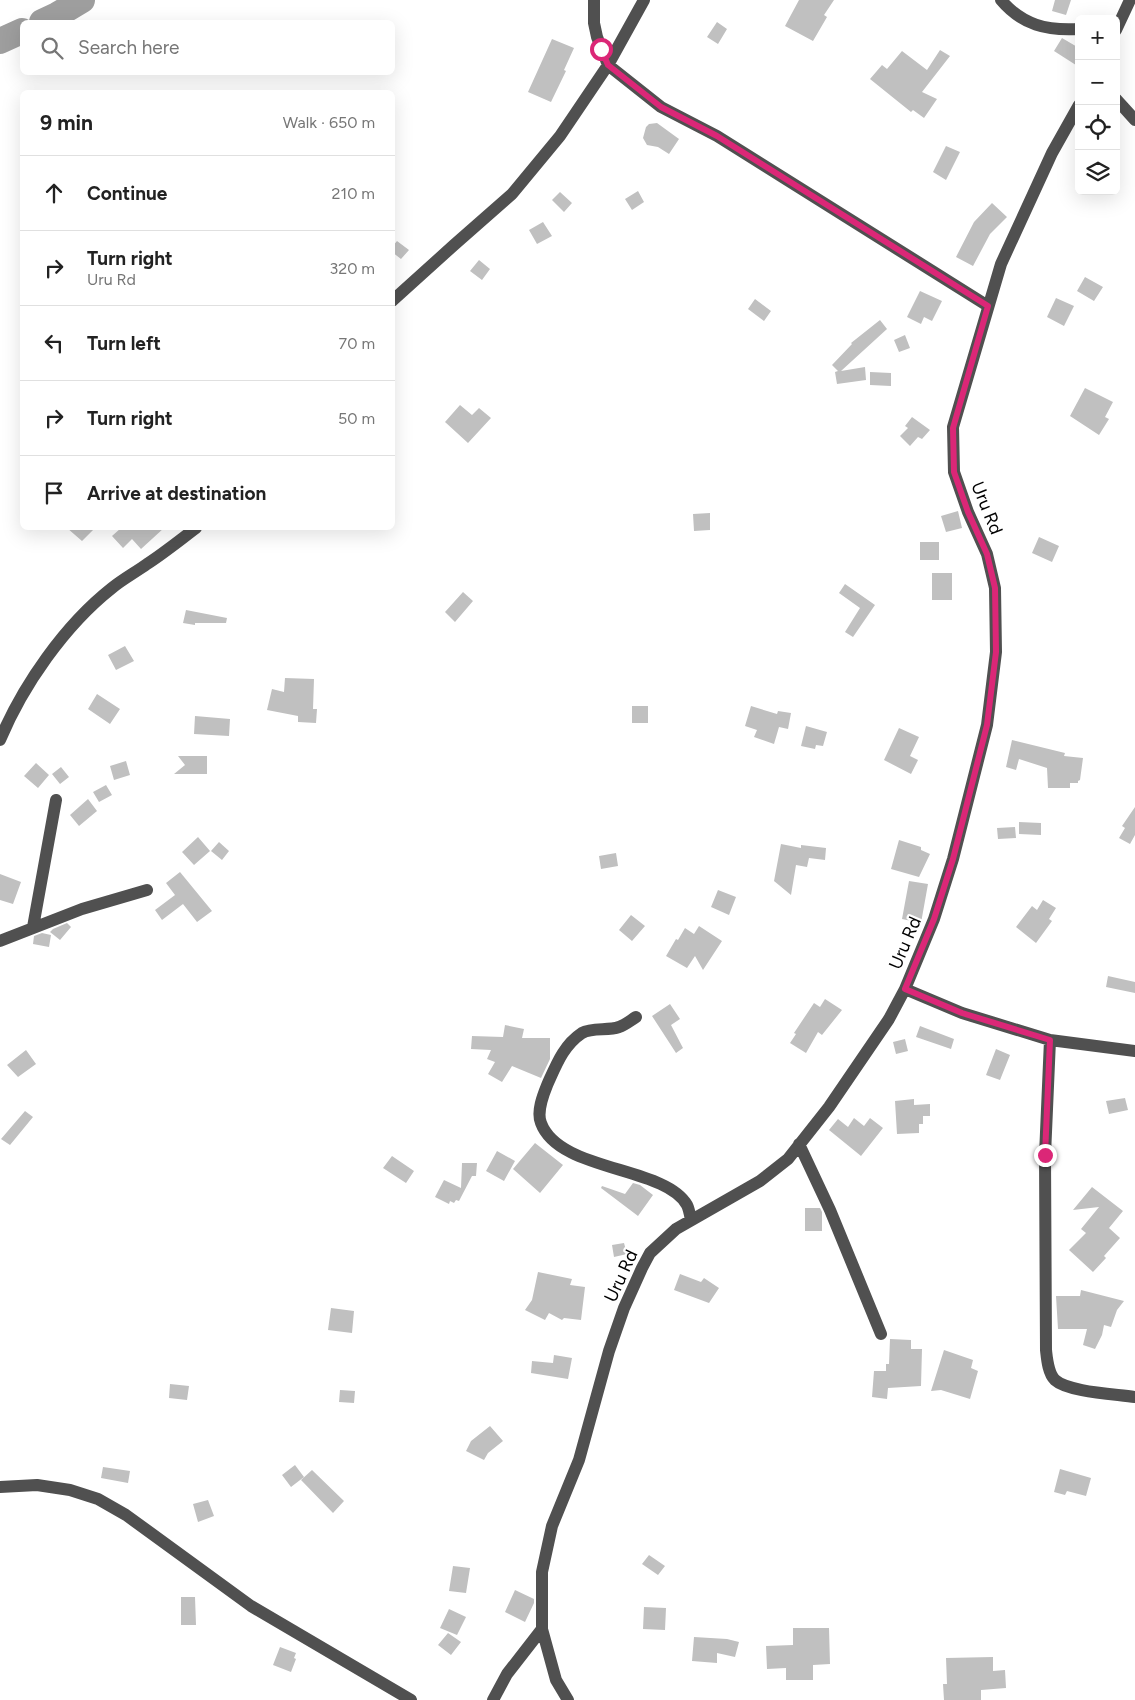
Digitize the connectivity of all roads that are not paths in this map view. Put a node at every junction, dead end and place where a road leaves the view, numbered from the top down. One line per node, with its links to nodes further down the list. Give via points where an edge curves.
1 (594, 0): 7 (street, via 597,37)
2 (644, 0): 7 (street)
3 (1001, 0): 6 (street, via 1010,12 1027,23)
4 (1130, 0): 5 (street)
5 (1120, 21)
6 (1075, 29)
7 (608, 65): 11 (street, via 560,136 512,194); 12 (street, via 661,107 717,136)
8 (1120, 103): 10 (street)
9 (1075, 112): 12 (street, Uru Rd, via 1052,153 1001,264)
10 (1135, 120)
11 (395, 299)
12 (988, 306): 19 (street, Uru Rd, via 953,428 954,472 987,554 995,588 996,652 987,725 958,841 934,919)
13 (193, 530): 14 (street, via 112,588 83,614 37,673)
14 (0, 740)
15 (56, 800): 17 (street)
16 (147, 890): 17 (street)
17 (33, 927): 18 (street)
18 (0, 940)
19 (905, 989): 21 (street, via 962,1013); 23 (street, Uru Rd, via 864,1057)
20 (636, 1018): 24 (street, via 619,1027 585,1031 573,1040 560,1056 544,1093 540,1122 549,1136 570,1151 672,1190 688,1206)
21 (1050, 1040): 22 (street); 26 (street, via 1045,1155 1046,1350 1049,1367 1053,1379 1066,1387)
22 (1135, 1050)
23 (799, 1144): 24 (street, Uru Rd, via 788,1159 760,1180); 25 (street)
24 (691, 1220): 28 (street, Uru Rd, via 650,1253 624,1308 579,1460 552,1526 542,1572)
25 (881, 1334)
26 (1135, 1397)
27 (0, 1487): 29 (street, via 37,1485 70,1490 98,1499 126,1515 251,1606)
28 (542, 1629): 30 (street, via 507,1674); 31 (street, Uru Rd, via 556,1680)
29 (410, 1700)
30 (493, 1700)
31 (568, 1700)

